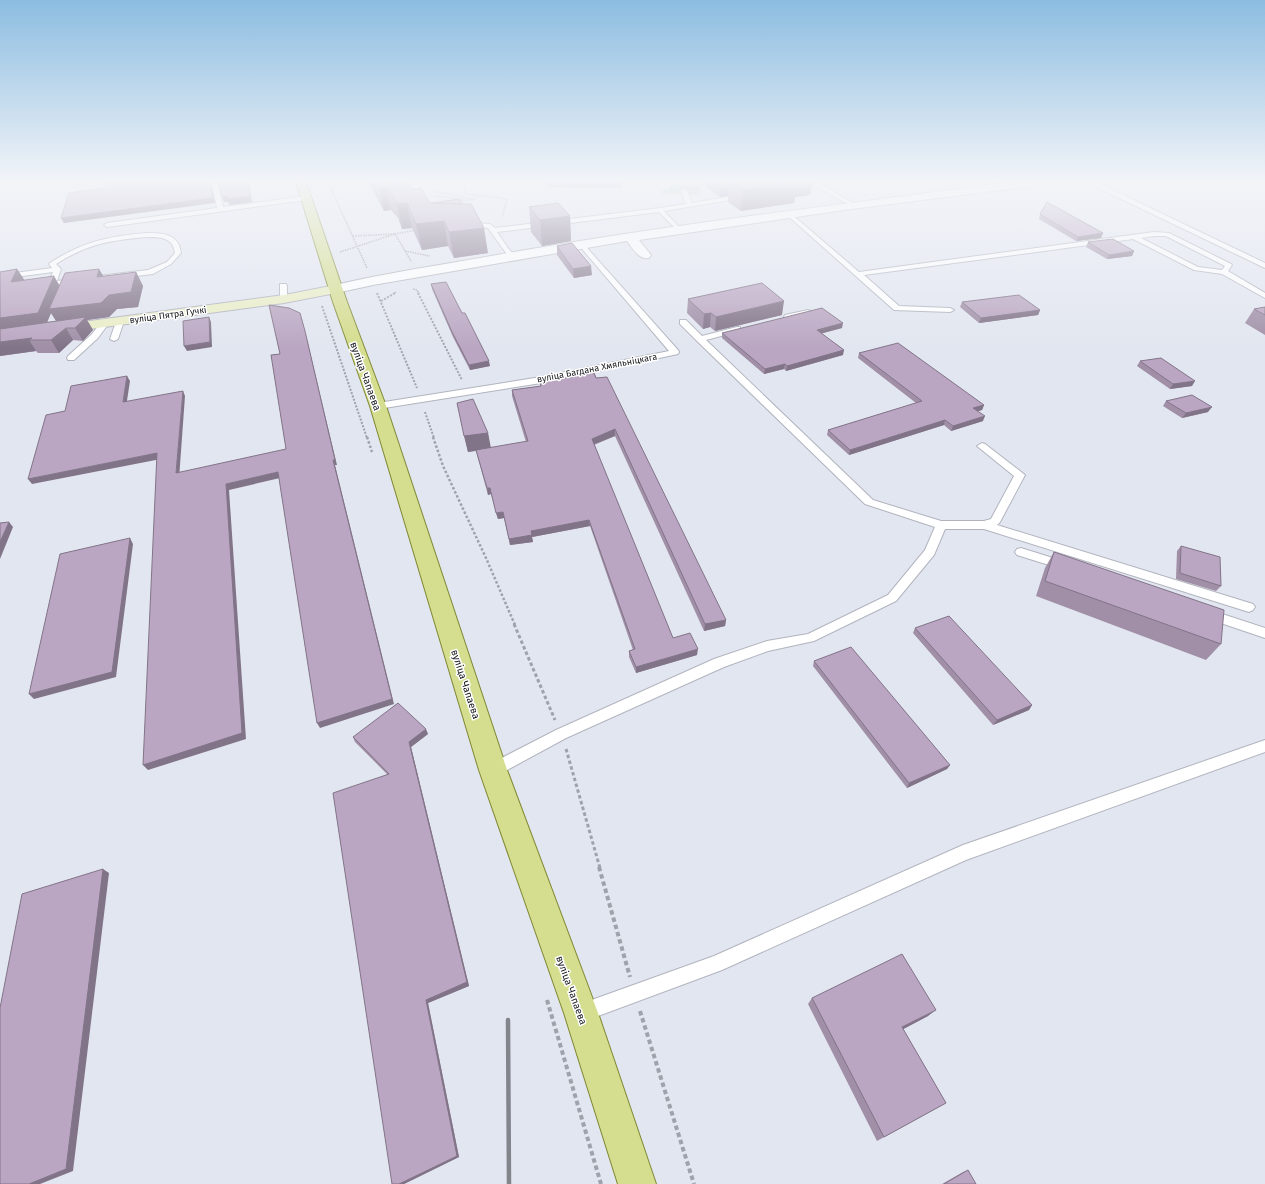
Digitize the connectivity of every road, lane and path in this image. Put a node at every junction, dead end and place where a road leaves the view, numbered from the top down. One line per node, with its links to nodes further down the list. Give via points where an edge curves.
1 (123, 237): 21 (lane, via 88,243 52,264)
2 (168, 237): 21 (lane, via 178,246 178,253 169,263 150,272 68,286 52,284)
3 (319, 237): 26 (main road, вуліца Чапаева)
4 (353, 237): 16 (path)
5 (386, 237): 16 (path)
6 (397, 237): 19 (path)
7 (498, 237): 18 (lane, via 508,252)
8 (628, 237): 15 (street)
9 (630, 237): 17 (street)
10 (815, 237): 23 (lane)
11 (1125, 237): 23 (lane)
12 (1136, 237): 22 (lane, via 1196,269)
13 (1174, 237): 22 (lane, via 1229,265)
14 (1206, 237): 20 (lane)
15 (584, 244): 18 (street); 41 (lane, вуліца Багдана Хмяльніцкага, via 675,352 541,380)
16 (358, 247): 25 (path)
17 (645, 255)
18 (515, 257): 25 (street)
19 (412, 262)
20 (1265, 266)
21 (57, 269): 24 (lane)
22 (1224, 272): 28 (lane)
23 (857, 274): 29 (lane, via 897,308)
24 (0, 277)
25 (373, 281): 26 (street); 41 (path)
26 (336, 289): 32 (street, вуліца Пятра Гучкі, via 284,293); 42 (main road, вуліца Чапаева)
27 (410, 289): 40 (path, via 417,290)
28 (1265, 296)
29 (950, 310)
30 (808, 312): 31 (lane)
31 (777, 319)
32 (120, 321): 34 (street, вуліца Пятра Гучкі); 38 (lane)
33 (683, 322): 37 (lane)
34 (105, 323): 36 (street, вуліца Пятра Гучкі, via 52,325); 39 (lane)
35 (746, 327): 37 (lane)
36 (0, 336)
37 (700, 338): 44 (lane, via 869,502)
38 (114, 339)
39 (71, 358)
40 (464, 384)
41 (421, 398): 42 (lane, вуліца Багдана Хмяльніцкага); 51 (path, via 443,466 486,558)
42 (378, 406): 53 (main road, вуліца Чапаева)
43 (982, 446): 45 (lane, via 1020,475 995,522)
44 (941, 525): 45 (lane); 51 (lane, via 930,552 892,598 810,638 766,646 719,663)
45 (984, 525): 48 (lane)
46 (1022, 552): 47 (lane)
47 (1073, 569)
48 (1249, 607)
49 (1199, 611): 50 (lane)
50 (1265, 633)
51 (561, 734): 53 (lane); 54 (path)
52 (1265, 746): 54 (lane, via 963,853 716,964)
53 (493, 770): 55 (main road, вуліца Чапаева)
54 (634, 994): 55 (lane); 57 (path)
55 (581, 1013): 56 (main road, вуліца Чапаева)
56 (637, 1184)
57 (694, 1184)

